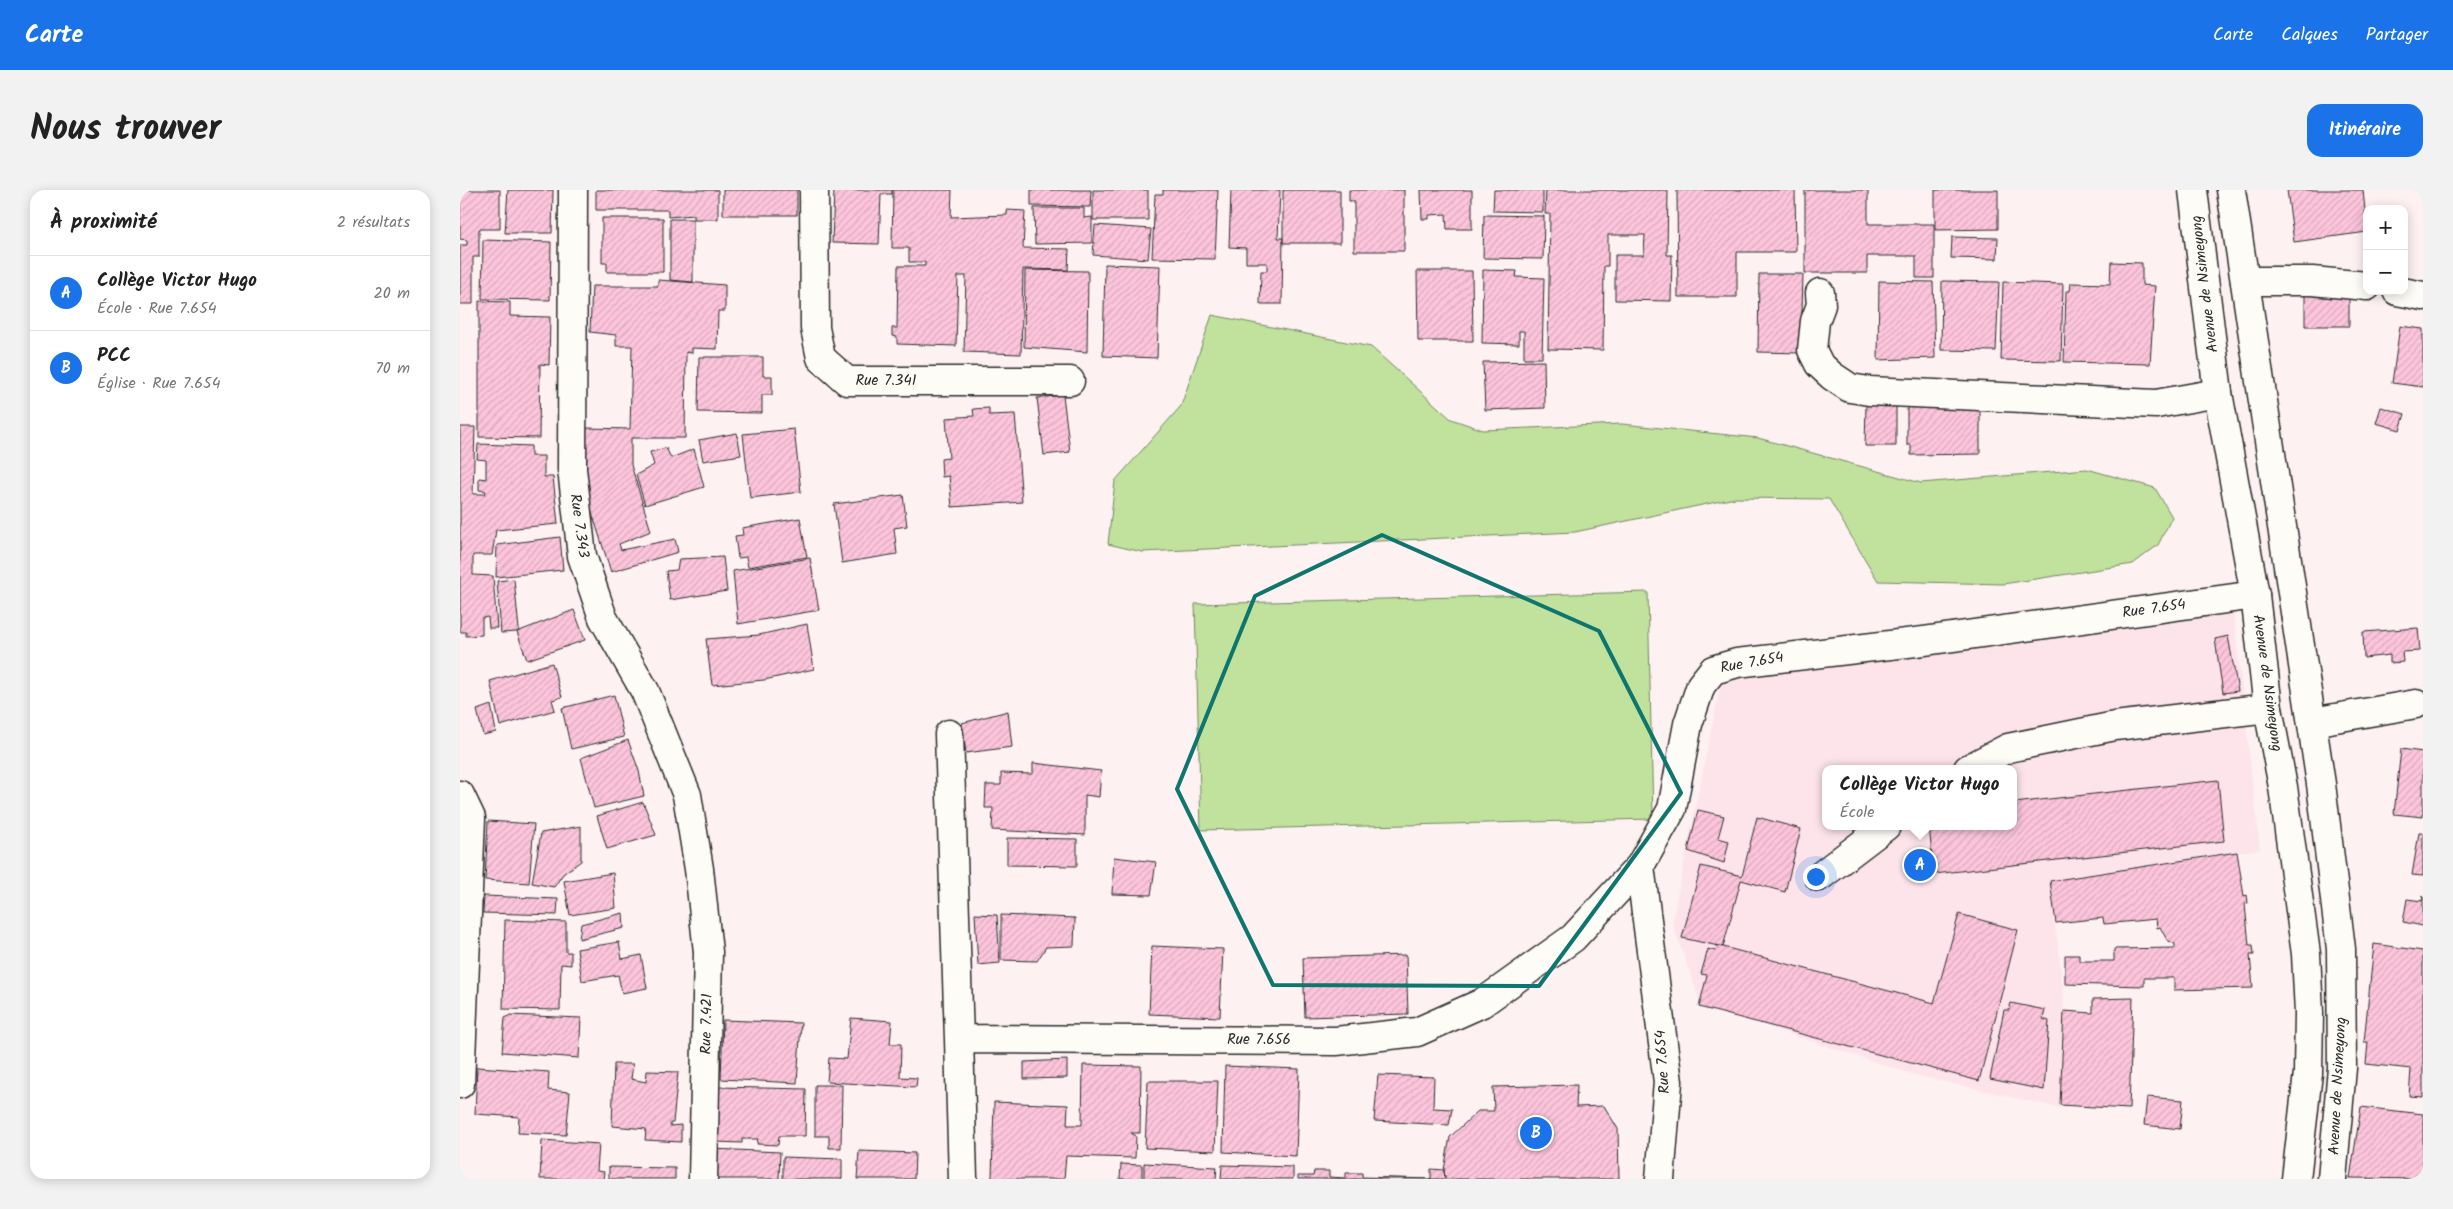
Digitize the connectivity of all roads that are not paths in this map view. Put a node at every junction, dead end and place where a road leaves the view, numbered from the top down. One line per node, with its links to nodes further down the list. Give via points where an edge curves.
1 (573, 190): 21 (street, Rue 7.343, via 572,469 582,556 602,618 645,691 687,795)
2 (814, 190): 10 (street, Rue 7.341, via 815,328 821,358 847,381)
3 (2194, 190): 11 (street, Avenue de Nsimeyong)
4 (2231, 190): 5 (street, Avenue de Nsimeyong)
5 (2245, 281): 6 (street, via 2312,281); 15 (street, Avenue de Nsimeyong)
6 (2363, 286)
7 (1820, 293): 11 (street, via 1821,305 1815,321 1812,350 1819,364 1850,388 2156,404)
8 (2408, 293): 9 (street)
9 (2423, 296)
10 (1070, 381)
11 (2218, 394): 12 (street, Avenue de Nsimeyong)
12 (2255, 595): 14 (street, Avenue de Nsimeyong); 20 (street, Rue 7.654, via 1924,641 1737,663 1713,670 1701,685 1688,724 1672,809)
13 (2416, 704): 15 (street)
14 (2268, 708): 17 (street, via 2096,730 2008,748); 28 (street, Avenue de Nsimeyong, via 2283,787 2306,954 2308,1073)
15 (2312, 722): 29 (street, Avenue de Nsimeyong, via 2341,949 2342,1068)
16 (949, 734): 23 (street)
17 (1976, 765)
18 (460, 795): 24 (street, via 471,818)
19 (1881, 830): 22 (street)
20 (1640, 866): 23 (street, Rue 7.656, via 1573,938 1482,1003 1417,1032 1336,1041); 27 (street, Rue 7.654, via 1668,1082)
21 (698, 869): 25 (street, Rue 7.421, via 708,952)
22 (1819, 877)
23 (959, 1039): 26 (street)
24 (460, 1084)
25 (703, 1179)
26 (964, 1179)
27 (1660, 1179)
28 (2296, 1179)
29 (2332, 1179)

